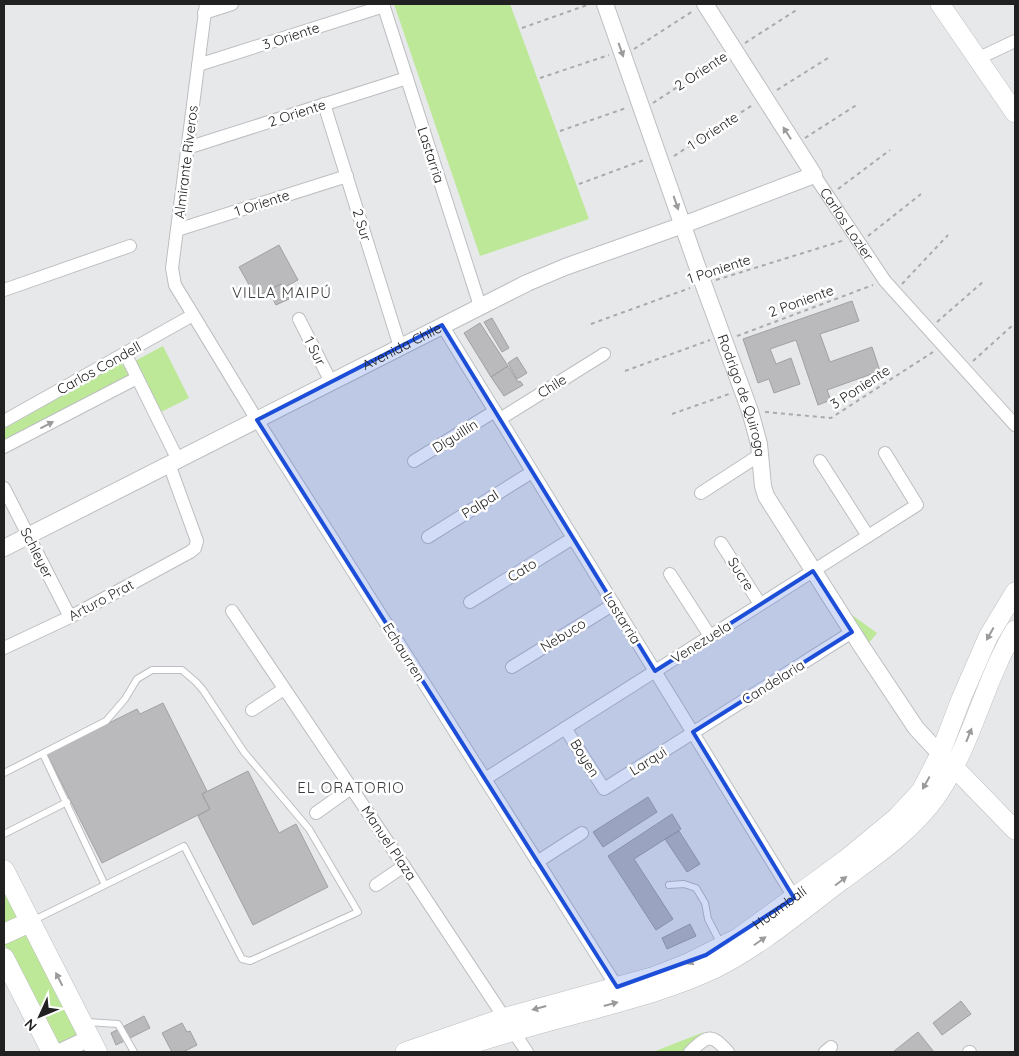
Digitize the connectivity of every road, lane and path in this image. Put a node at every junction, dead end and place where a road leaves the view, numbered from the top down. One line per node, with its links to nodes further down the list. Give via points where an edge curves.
1 (232, 4): 7 (street)
2 (590, 4): 9 (path)
3 (605, 4): 12 (street, Rodrigo de Quiroga, one-way to 12)
4 (940, 4): 14 (main road)
5 (384, 5): 15 (street, 3 Oriente); 16 (street, Lastarria)
6 (701, 6): 11 (street, Carlos Lozier); 12 (path)
7 (205, 8): 15 (street, Almirante Riveros)
8 (798, 9): 11 (path, 2 Oriente)
9 (522, 28)
10 (1015, 41): 14 (street)
11 (734, 50): 18 (street, Carlos Lozier); 21 (path, 2 Oriente)
12 (623, 53): 17 (path); 21 (street, Rodrigo de Quiroga)
13 (828, 58): 18 (path, 1 Oriente)
14 (977, 58): 22 (main road)
15 (198, 65): 25 (street, Almirante Riveros)
16 (407, 78): 19 (street, 2 Oriente); 43 (street, Lastarria)
17 (540, 78)
18 (764, 98): 24 (street, Carlos Lozier, one-way to 18); 27 (path, 1 Oriente)
19 (324, 104): 25 (street, 2 Oriente); 29 (street, 2 Sur)
20 (858, 104): 24 (path)
21 (641, 106): 23 (path, 2 Oriente); 27 (street, Rodrigo de Quiroga)
22 (1015, 113)
23 (560, 131)
24 (794, 145): 28 (street, Carlos Lozier)
25 (187, 148): 34 (street, Almirante Riveros)
26 (890, 150): 32 (path)
27 (660, 159): 30 (path, 1 Oriente); 33 (street, Rodrigo de Quiroga, one-way to 33)
28 (814, 175): 32 (street, Carlos Lozier); 33 (street, Avenida Chile)
29 (347, 176): 34 (street, 1 Oriente); 52 (street, 2 Sur)
30 (578, 184)
31 (921, 194): 36 (path)
32 (828, 196): 36 (street, Carlos Lozier)
33 (684, 225): 40 (street, Rodrigo de Quiroga); 43 (street, Avenida Chile, via 565,267)
34 (177, 230): 44 (street, Almirante Riveros, via 173,280)
35 (948, 235): 42 (path)
36 (857, 240): 39 (street, Carlos Lozier); 40 (path, 1 Poniente)
37 (130, 246): 41 (street)
38 (984, 280): 49 (path)
39 (885, 281): 42 (street, Carlos Lozier); 50 (path, 2 Poniente)
40 (703, 284): 46 (path, 1 Poniente); 50 (street, Rodrigo de Quiroga)
41 (4, 290)
42 (894, 292): 49 (street, Carlos Lozier)
43 (480, 306): 48 (street, Avenida Chile)
44 (193, 315): 53 (street, Carlos Condell); 63 (street, Echaurren)
45 (299, 319): 58 (street, 1 Sur)
46 (591, 324)
47 (1014, 324): 55 (path)
48 (442, 326): 52 (street, Avenida Chile); 62 (street, Lastarria)
49 (928, 330): 51 (street, Carlos Lozier)
50 (723, 338): 56 (path, 2 Poniente); 59 (street, Rodrigo de Quiroga)
51 (943, 346): 55 (street, Carlos Lozier); 60 (path, 3 Poniente, via 831,418)
52 (400, 347): 58 (street, Avenida Chile)
53 (125, 353): 57 (street); 64 (street, Carlos Condell)
54 (604, 354): 62 (street, Chile)
55 (964, 369): 65 (street, Carlos Lozier)
56 (625, 371)
57 (137, 378): 66 (street, Carlos Condell, one-way to 57); 70 (street)
58 (331, 382): 63 (street, Avenida Chile)
59 (743, 389): 60 (street, Rodrigo de Quiroga); 61 (path)
60 (750, 411): 68 (street, Rodrigo de Quiroga)
61 (672, 414)
62 (497, 415): 69 (street, Diguillín); 72 (street, Lastarria)
63 (257, 420): 70 (street, Avenida Chile); 103 (street, Echaurren)
64 (4, 421)
65 (1015, 425)
66 (4, 447)
67 (884, 453): 76 (street, Venezuela, via 917,505)
68 (761, 454): 74 (street); 81 (street, Rodrigo de Quiroga, via 766,496)
69 (414, 461)
70 (174, 462): 75 (street, Avenida Chile); 88 (street, Arturo Prat, via 196,541 195,548)
71 (820, 462): 76 (street)
72 (532, 472): 77 (street, Palpal); 78 (street, Lastarria)
73 (4, 488): 75 (street, Schleyer)
74 (701, 493)
75 (28, 536): 80 (street, Avenida Chile); 88 (street, Schleyer)
76 (868, 536): 81 (street, Venezuela)
77 (428, 537)
78 (573, 538): 84 (street, Cato); 85 (street, Lastarria)
79 (721, 543): 86 (street, Sucre)
80 (4, 548)
81 (813, 571): 86 (street, Venezuela); 90 (street, Rodrigo de Quiroga)
82 (670, 574): 91 (street)
83 (1015, 592): 100 (main road, Huambalí, one-way to 100, via 985,644)
84 (470, 602)
85 (614, 604): 93 (street, Nebuco); 94 (street, Lastarria)
86 (760, 604): 91 (street, Venezuela)
87 (232, 611): 95 (street, Manuel Plaza)
88 (70, 617): 92 (street, Arturo Prat)
89 (1015, 630): 101 (main road, Huambalí, one-way to 89)
90 (852, 632): 98 (street, Candelaria); 100 (street, Rodrigo de Quiroga, via 916,728)
91 (710, 636): 94 (street, Venezuela)
92 (4, 648)
93 (512, 667)
94 (655, 671): 97 (street, Venezuela); 98 (street, Lastarria)
95 (284, 689): 96 (street); 104 (street, Manuel Plaza)
96 (252, 710)
97 (566, 728): 103 (street, Venezuela); 105 (street, Boyen)
98 (693, 732): 105 (street, Larqui); 117 (street, Lastarria)
99 (43, 754): 102 (lane); 106 (lane); 115 (lane, via 106,721 137,679 152,670 182,670 203,690 244,752 309,829 358,912 250,961 242,959 184,846)
100 (940, 754): 101 (main road); 117 (main road, Huambalí, one-way to 117, via 925,786 907,808)
101 (954, 768): 108 (main road); 117 (main road, Huambalí, one-way to 101, via 887,846 911,826 934,800)
102 (4, 773)
103 (485, 779): 111 (street, Echaurren)
104 (351, 788): 107 (street); 112 (street, Manuel Plaza)
105 (604, 789)
106 (67, 802): 110 (lane); 115 (lane)
107 (316, 813)
108 (1015, 830)
109 (582, 833): 111 (street)
110 (4, 834)
111 (537, 862): 122 (street, Echaurren)
112 (404, 866): 116 (street); 123 (street, Manuel Plaza)
113 (4, 870): 118 (main road)
114 (669, 884): 120 (lane, via 696,888)
115 (105, 885): 118 (lane)
116 (376, 885)
117 (798, 904): 120 (main road, Huambalí)
118 (30, 922): 119 (main road); 124 (main road, one-way to 118)
119 (4, 934)
120 (726, 954): 122 (main road, Huambalí, one-way to 122); 123 (main road, Huambalí, one-way to 120, via 658,991 697,977)
121 (4, 958): 125 (main road)
122 (617, 987): 123 (main road, Huambalí, one-way to 123)
123 (508, 1025): 128 (main road, Huambalí); 129 (main road, Huambalí); 130 (street, Manuel Plaza)
124 (90, 1037): 126 (street); 127 (lane, via 118,1024)
125 (52, 1052)
126 (60, 1052)
127 (134, 1052)
128 (405, 1052)
129 (447, 1052)
130 (527, 1052)
131 (690, 1052): 132 (street, via 710,1038 718,1041)
132 (728, 1052)

